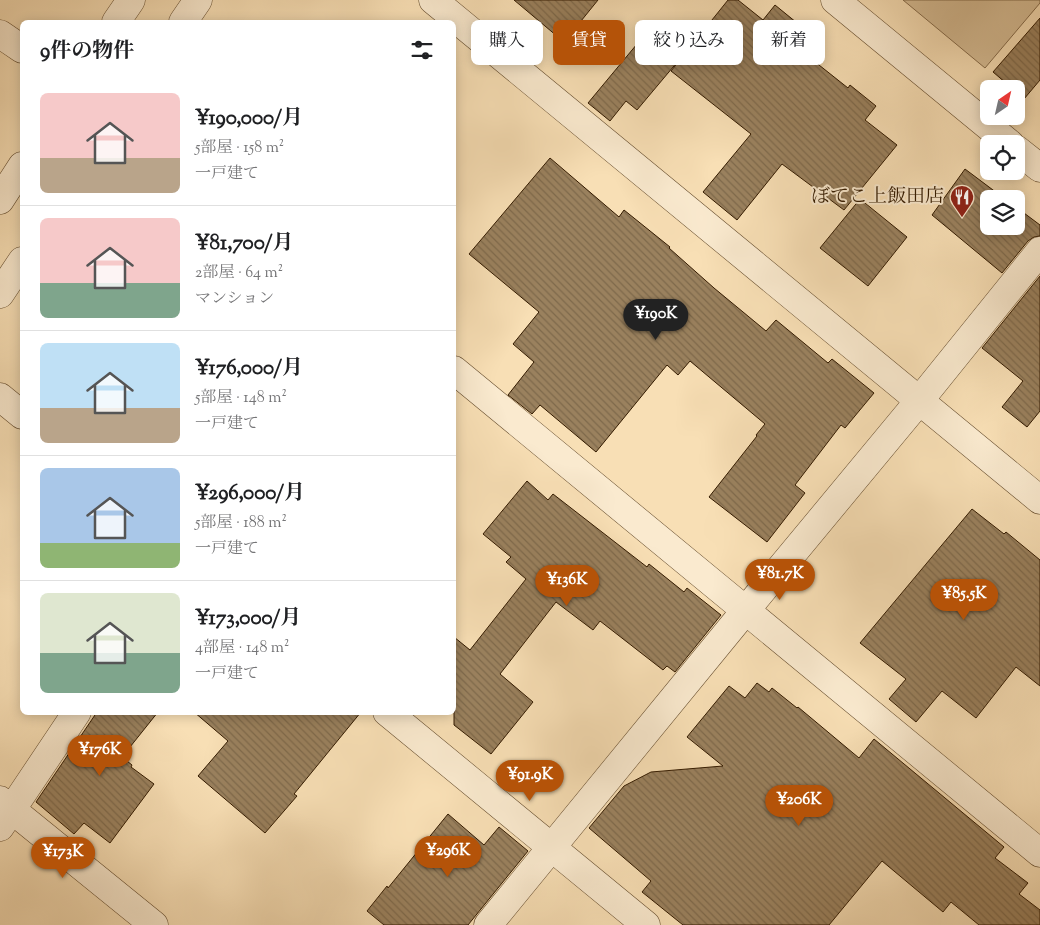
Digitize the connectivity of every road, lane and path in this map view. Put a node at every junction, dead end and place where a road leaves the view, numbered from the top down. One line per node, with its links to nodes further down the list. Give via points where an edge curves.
1 (131, 0): 5 (street)
2 (198, 0): 6 (street)
3 (433, 0): 19 (street)
4 (835, 0): 9 (street)
5 (117, 20)
6 (184, 20)
7 (0, 34): 8 (street)
8 (20, 48)
9 (999, 135)
10 (1025, 156): 11 (street)
11 (1040, 168)
12 (20, 169): 13 (street)
13 (0, 200)
14 (1040, 251): 19 (street)
15 (20, 264): 16 (street)
16 (0, 294)
17 (456, 372): 22 (street)
18 (0, 397): 20 (street)
19 (920, 401): 21 (street); 22 (street)
20 (20, 413)
21 (1040, 500)
22 (745, 611): 26 (street); 27 (street)
23 (75, 715): 25 (street)
24 (391, 715): 26 (street)
25 (4, 812): 28 (street)
26 (552, 848): 29 (street); 30 (street)
27 (1040, 853)
28 (154, 925)
29 (488, 925)
30 (646, 925)

